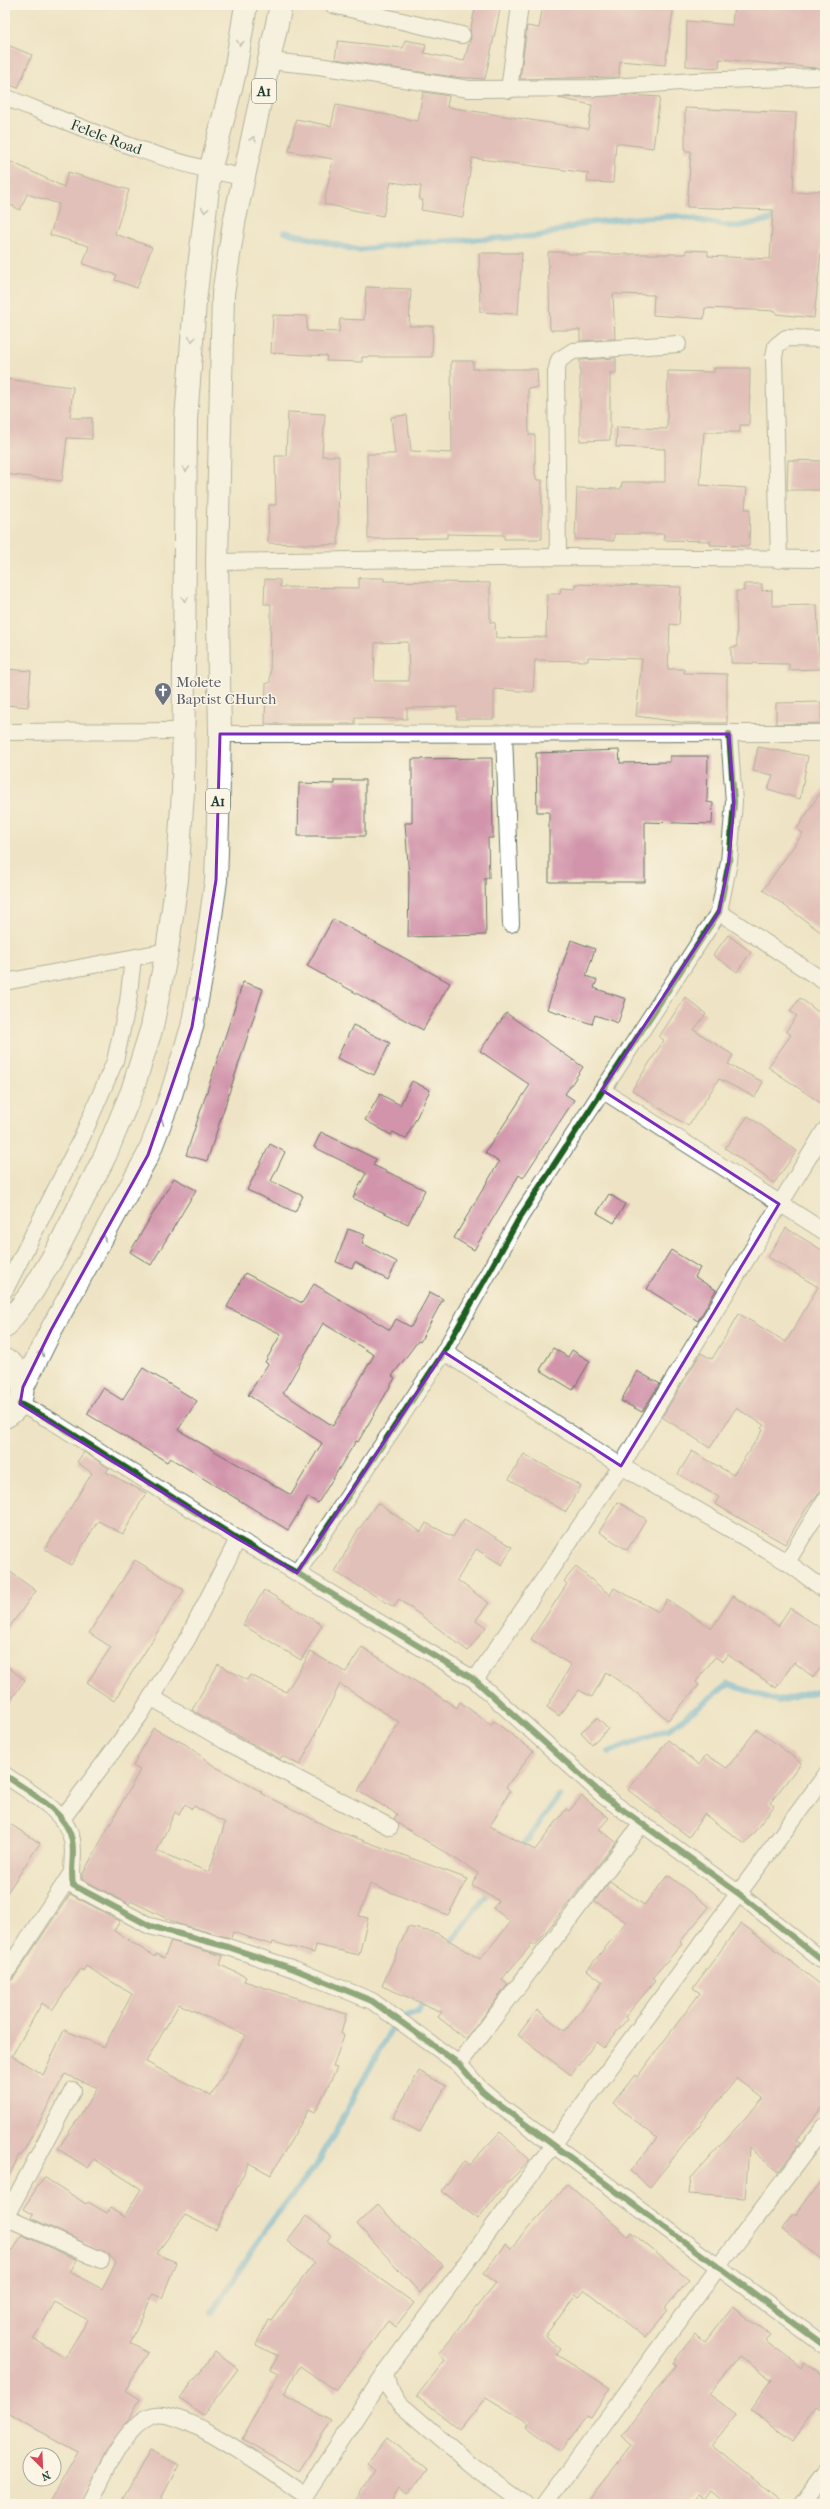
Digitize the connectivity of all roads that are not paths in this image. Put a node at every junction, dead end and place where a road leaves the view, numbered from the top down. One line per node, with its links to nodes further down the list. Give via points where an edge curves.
1 (246, 5): 10 (highway, A1, one-way to 10, via 232,85)
2 (281, 5): 6 (highway, A1)
3 (333, 5): 5 (street)
4 (520, 5): 8 (street)
5 (462, 35)
6 (270, 61): 8 (street, via 469,89); 11 (highway, A1, one-way to 6)
7 (816, 77): 8 (street, via 694,80 599,88)
8 (509, 90)
9 (5, 97): 10 (street, Felele Road, via 134,148)
10 (210, 171): 11 (street, Felele Road); 18 (highway, A1, one-way to 18, via 203,220 186,420)
11 (244, 177): 17 (highway, A1, via 223,294)
12 (825, 340): 16 (street, via 786,338 776,346)
13 (678, 344): 14 (street, via 573,351 559,360 556,372)
14 (558, 557): 16 (street); 17 (street)
15 (825, 559): 16 (street)
16 (779, 560)
17 (217, 562): 22 (highway, A1)
18 (182, 731): 19 (street); 26 (highway, A1, via 183,792 177,880)
19 (5, 732)
20 (504, 733): 22 (street); 23 (street); 25 (street)
21 (825, 733): 23 (street)
22 (220, 734): 38 (highway, A1, one-way to 22, via 51,1330 148,1155 171,1095 192,1027 216,880)
23 (729, 734): 24 (street, via 734,802 729,862)
24 (720, 912): 29 (street); 30 (street)
25 (510, 924)
26 (167, 951): 27 (street); 35 (highway, A1, via 152,1027 132,1090 105,1156 56,1252 32,1292)
27 (133, 958): 28 (street); 34 (street, via 128,1002 115,1061 82,1137)
28 (5, 982)
29 (825, 982)
30 (602, 1090): 32 (street); 36 (street, via 520,1217)
31 (825, 1130): 32 (street)
32 (779, 1204): 33 (street); 39 (street, via 748,1260)
33 (825, 1232)
34 (5, 1290)
35 (5, 1327)
36 (444, 1352): 39 (street); 43 (street)
37 (5, 1360): 38 (highway, via 16,1368 21,1377)
38 (12, 1409): 41 (street, via 52,1422)
39 (621, 1466): 42 (street); 45 (street)
40 (825, 1500): 42 (street)
41 (238, 1540): 43 (street); 46 (street, via 188,1638)
42 (787, 1562): 44 (street)
43 (297, 1572): 45 (street)
44 (825, 1590)
45 (475, 1680): 50 (street, via 605,1797)
46 (151, 1697): 49 (street); 51 (street, via 225,1741)
47 (5, 1775): 49 (street)
48 (825, 1776): 53 (street)
49 (62, 1819): 52 (street, via 72,1840)
50 (641, 1824): 53 (street); 56 (street)
51 (390, 1827)
52 (71, 1874): 55 (street); 56 (street, via 74,1885 150,1926 228,1947 294,1969 372,2001)
53 (738, 1893): 54 (street); 59 (street)
54 (825, 1964)
55 (5, 1974)
56 (459, 2064): 59 (street, via 482,2091)
57 (73, 2090): 60 (street)
58 (825, 2126): 62 (street)
59 (552, 2144): 62 (street); 64 (street)
60 (5, 2217): 61 (street)
61 (101, 2260)
62 (719, 2266): 63 (street); 68 (street)
63 (825, 2346)
64 (385, 2373): 66 (street, via 305,2495 208,2431 167,2415 152,2416 128,2436); 67 (street, via 389,2388 400,2404 471,2465)
65 (825, 2472): 69 (street)
66 (89, 2504)
67 (525, 2504)
68 (545, 2504)
69 (801, 2504)

